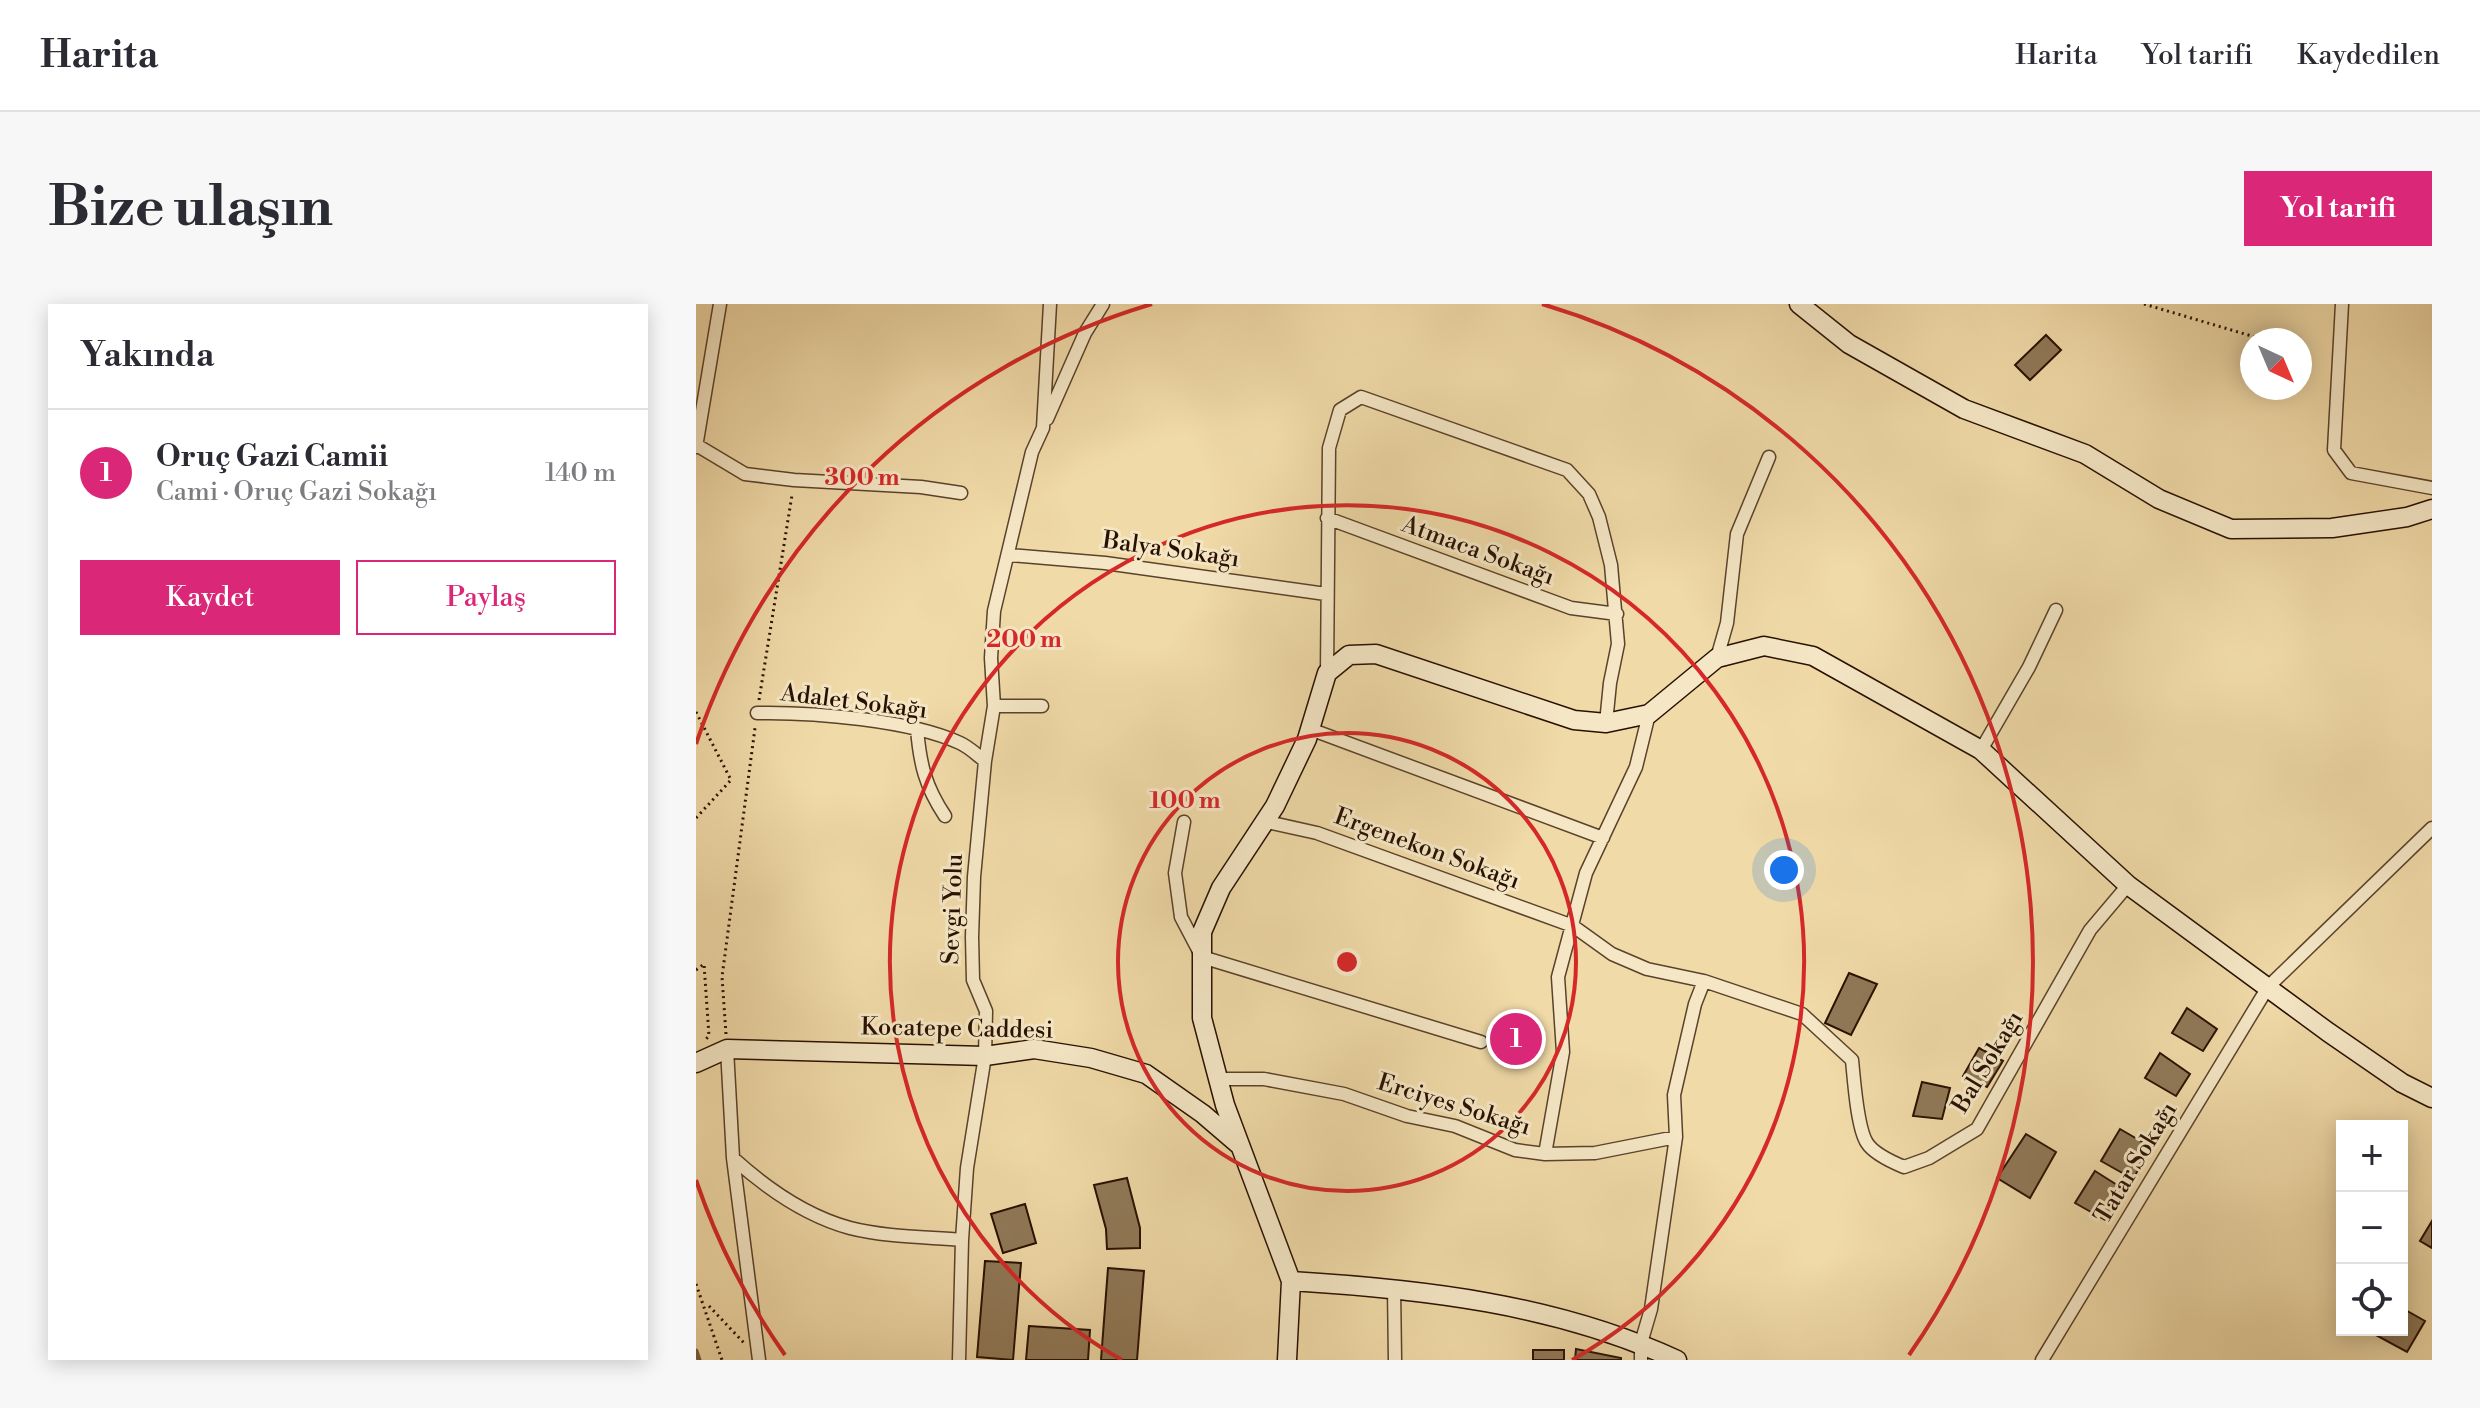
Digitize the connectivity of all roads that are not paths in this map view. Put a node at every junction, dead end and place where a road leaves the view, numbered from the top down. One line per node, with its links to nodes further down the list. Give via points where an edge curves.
1 (720, 304): 7 (street)
2 (1050, 304): 6 (street)
3 (1103, 304): 6 (street)
4 (1799, 304): 11 (street, via 1849,344 1964,409 2085,454 2159,499 2231,529 2332,528)
5 (2342, 304): 9 (street, via 2334,450 2351,473)
6 (1043, 428): 13 (street, Sevgi Yolu, via 1032,452)
7 (697, 447): 10 (street, via 745,474)
8 (1769, 457): 17 (street, via 1737,534 1727,623)
9 (2432, 488)
10 (961, 493)
11 (2432, 509)
12 (1327, 518): 14 (street); 16 (street, Atmaca Sokağı, via 1571,608); 16 (street, via 1329,448 1340,410 1361,397 1567,470 1589,494 1599,517)
13 (1009, 555): 14 (street, Balya Sokağı); 19 (street, Sevgi Yolu, via 994,611)
14 (1326, 594): 18 (street)
15 (2056, 610): 26 (street)
16 (1617, 614): 23 (street, via 1618,644)
17 (1717, 658): 22 (street); 26 (street, via 1764,646 1813,656)
18 (1327, 673): 23 (street, via 1349,655 1376,654 1574,720); 25 (street)
19 (994, 706): 20 (street); 27 (street, Sevgi Yolu)
20 (1042, 706)
21 (757, 713): 24 (street, Adalet Sokağı)
22 (1649, 714): 23 (street); 32 (street, via 1636,767)
23 (1606, 723)
24 (917, 729): 27 (street, Adalet Sokağı, via 962,744); 28 (street, via 920,763 930,794)
25 (1310, 729): 29 (street); 32 (street)
26 (1981, 750): 33 (street)
27 (985, 761): 40 (street, Sevgi Yolu, via 972,937 973,980 986,1011)
28 (945, 816)
29 (1263, 821): 34 (street, Ergenekon Sokağı, via 1317,833); 35 (street, via 1221,888 1202,932)
30 (1184, 822): 35 (street, via 1175,873 1181,917)
31 (2432, 828): 37 (street, Tatar Sokağı)
32 (1603, 838): 34 (street, via 1586,873)
33 (2128, 885): 37 (street); 41 (street, Bal Sokağı, via 2090,930 1977,1129 1904,1167 1886,1159 1866,1143)
34 (1573, 926): 36 (street, Ergenekon Sokağı, via 1612,954 1647,969); 47 (street, via 1558,977 1563,1052)
35 (1202, 957): 38 (street); 43 (street, via 1202,1018)
36 (1704, 981): 41 (street, Ergenekon Sokağı, via 1802,1014); 45 (street, via 1674,1095)
37 (2268, 987): 44 (street, via 2402,1083); 58 (street, Tatar Sokağı)
38 (1481, 1042)
39 (727, 1049): 40 (street, Kocatepe Caddesi); 42 (street, Kocatepe Caddesi); 48 (street)
40 (985, 1056): 46 (street, Kocatepe Caddesi, via 1034,1049 1146,1074); 49 (street, Sevgi Yolu)
41 (1852, 1060)
42 (696, 1063)
43 (1219, 1079): 46 (street); 47 (street, Erciyes Sokağı, via 1264,1079 1344,1094 1455,1126 1515,1150)
44 (2432, 1098)
45 (1676, 1137): 47 (street, Erciyes Sokağı, via 1595,1153); 52 (street)
46 (1241, 1146): 50 (street)
47 (1545, 1154)
48 (733, 1158): 49 (street, via 761,1184 851,1228); 53 (street)
49 (962, 1240): 54 (street, Sevgi Yolu)
50 (1291, 1281): 51 (street); 55 (street)
51 (1394, 1287): 52 (street, via 1512,1306); 56 (street)
52 (1641, 1352): 57 (street)
53 (756, 1356)
54 (959, 1360)
55 (1287, 1360)
56 (1395, 1360)
57 (1677, 1360)
58 (2042, 1360)

